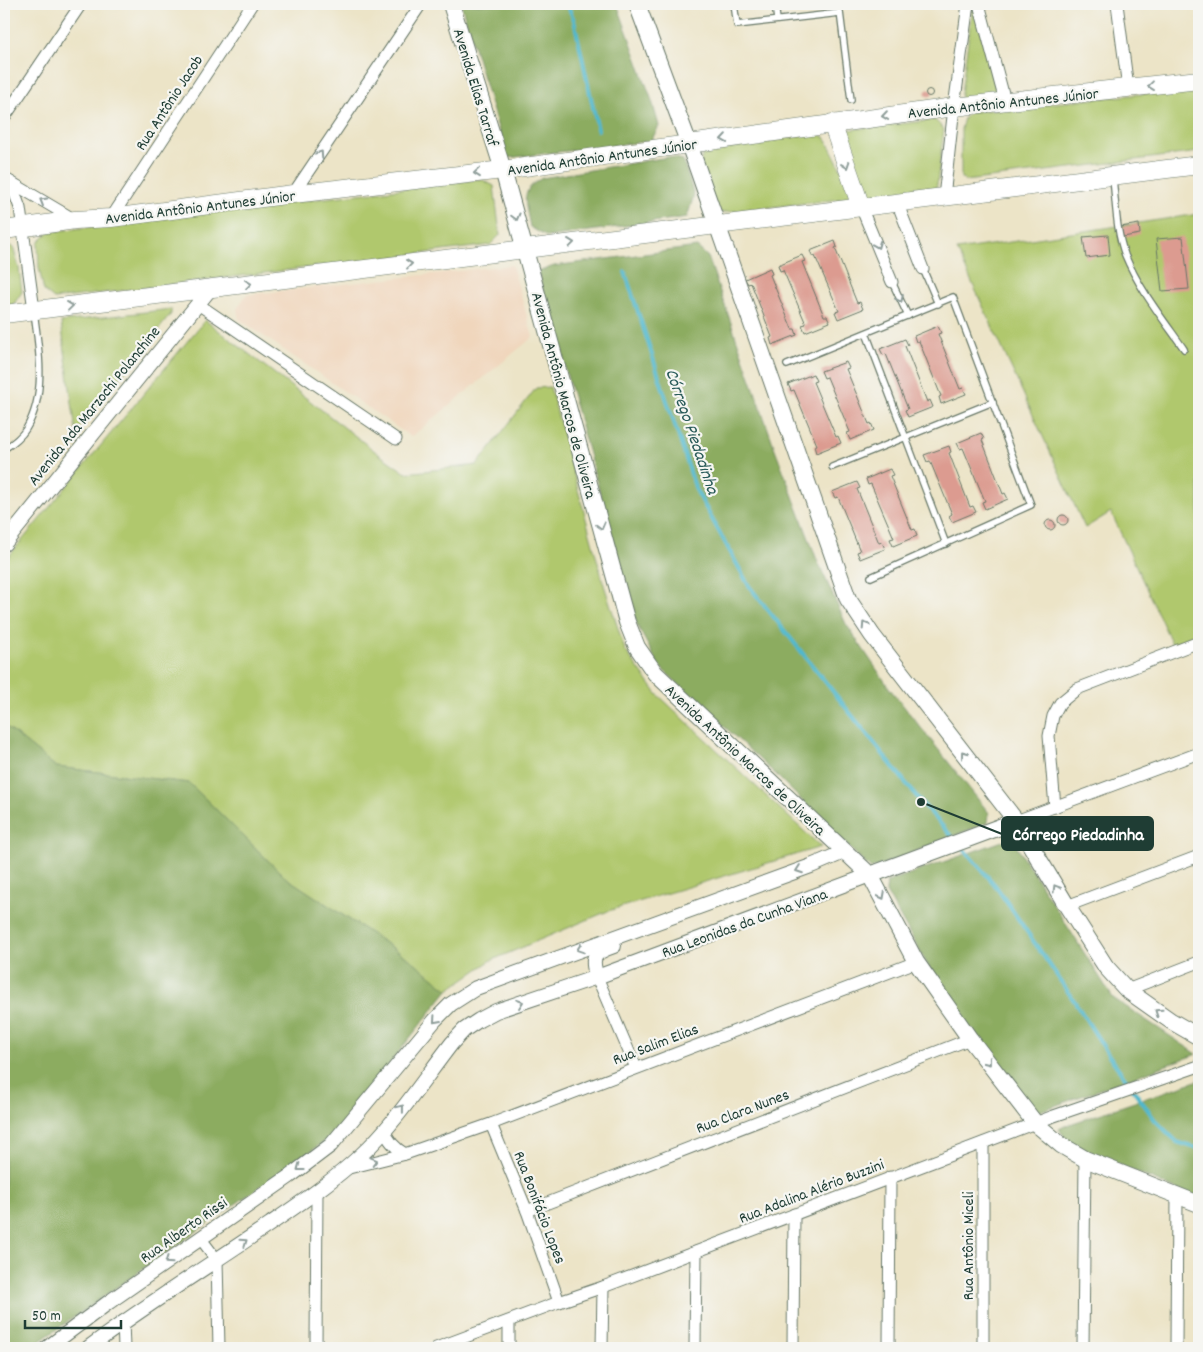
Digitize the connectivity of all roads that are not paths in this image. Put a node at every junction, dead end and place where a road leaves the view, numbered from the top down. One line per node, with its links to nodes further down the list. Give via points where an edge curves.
1 (82, 4): 19 (street)
2 (252, 4): 30 (street, Rua Antônio Jacob)
3 (421, 4): 26 (street, one-way to 3)
4 (451, 4): 23 (main road, Avenida Elias Tarraf)
5 (637, 4): 21 (main road)
6 (734, 4): 13 (lane, via 737,25)
7 (774, 4): 13 (lane)
8 (839, 4): 12 (lane)
9 (968, 4): 18 (street)
10 (979, 4): 17 (street)
11 (1117, 4): 15 (street)
12 (840, 13): 13 (lane); 16 (lane)
13 (777, 20)
14 (1199, 80): 15 (main road, Avenida Antônio Antunes Júnior, one-way to 15)
15 (1128, 88): 17 (main road, Avenida Antônio Antunes Júnior)
16 (851, 100)
17 (1005, 101): 18 (main road, Avenida Antônio Antunes Júnior)
18 (954, 107): 20 (main road, Avenida Antônio Antunes Júnior, one-way to 20); 27 (street)
19 (4, 118)
20 (832, 123): 21 (main road, Avenida Antônio Antunes Júnior, one-way to 21); 29 (main road, one-way to 29)
21 (688, 144): 23 (main road, Avenida Antônio Antunes Júnior); 32 (main road)
22 (1199, 165): 24 (main road)
23 (503, 170): 26 (main road, Avenida Antônio Antunes Júnior, one-way to 26); 35 (main road, Avenida Antônio Marcos de Oliveira, one-way to 35)
24 (1112, 175): 27 (main road); 45 (lane, via 1124,253 1135,276)
25 (7, 181): 31 (street, one-way to 25); 33 (street, via 20,208)
26 (293, 194): 30 (main road, Avenida Antônio Antunes Júnior)
27 (944, 197): 28 (main road)
28 (896, 202): 29 (main road); 36 (street)
29 (862, 207): 32 (main road); 37 (street, one-way to 37)
30 (111, 218): 31 (main road, Avenida Antônio Antunes Júnior)
31 (75, 220): 33 (main road, Avenida Antônio Antunes Júnior)
32 (717, 225): 35 (main road, one-way to 32); 58 (main road, one-way to 32, via 872,635 848,598)
33 (23, 228): 34 (main road, Avenida Antônio Antunes Júnior); 41 (street)
34 (4, 230)
35 (525, 249): 38 (main road, one-way to 35); 59 (main road, Avenida Antônio Marcos de Oliveira, one-way to 59, via 627,622 637,647 655,673)
36 (923, 269): 40 (lane)
37 (892, 282): 43 (lane, one-way to 43)
38 (210, 289): 39 (street, Avenida Ada Marzochi Polanchine); 41 (main road, one-way to 38)
39 (198, 304): 49 (street); 52 (street, Avenida Ada Marzochi Polanchine)
40 (938, 304): 43 (lane); 47 (lane, via 954,298)
41 (34, 310): 42 (main road); 50 (lane, via 40,391 26,429)
42 (4, 314)
43 (908, 316): 44 (lane)
44 (866, 333): 46 (lane); 48 (lane)
45 (1184, 349)
46 (787, 365)
47 (994, 402): 48 (lane); 53 (lane, via 1031,505)
48 (905, 437): 51 (lane); 53 (lane)
49 (396, 439)
50 (4, 449)
51 (832, 467)
52 (4, 544)
53 (946, 544): 54 (lane)
54 (871, 577)
55 (1199, 642): 57 (street, via 1077,689 1060,703 1053,716 1050,736)
56 (1199, 753): 57 (street, Rua Leonidas da Cunha Viana)
57 (1054, 807): 58 (street, Rua Leonidas da Cunha Viana)
58 (1016, 821): 61 (main road, Rua Leonidas da Cunha Viana); 62 (main road, one-way to 58)
59 (844, 852): 61 (main road, Avenida Antônio Marcos de Oliveira); 63 (street, Rua Leonidas da Cunha Viana, one-way to 63)
60 (1199, 856): 62 (street)
61 (877, 873): 64 (main road, Avenida Antônio Marcos de Oliveira, one-way to 64); 66 (street, Rua Leonidas da Cunha Viana)
62 (1067, 906): 67 (main road, via 1106,966)
63 (644, 926): 66 (street, via 634,938 599,951 592,961); 75 (street, Rua Leonidas da Cunha Viana, one-way to 75, via 476,988 451,1004)
64 (916, 962): 69 (main road, Avenida Antônio Marcos de Oliveira); 71 (street, Rua Salim Elias)
65 (1199, 962): 67 (street)
66 (597, 977): 71 (street); 74 (street, Rua Leonidas da Cunha Viana, one-way to 66, via 464,1030 496,1011)
67 (1127, 990): 68 (main road, one-way to 67)
68 (1199, 1037)
69 (970, 1039): 72 (main road, Avenida Antônio Marcos de Oliveira, one-way to 72); 84 (street, Rua Clara Nunes)
70 (1199, 1066): 72 (street, Rua Adalina Alério Buzzini)
71 (636, 1068): 73 (street, Rua Salim Elias)
72 (1035, 1123): 76 (street, Rua Adalina Alério Buzzini); 78 (main road, Avenida Antônio Marcos de Oliveira, via 1061,1145)
73 (491, 1124): 77 (street, Rua Salim Elias); 84 (street, Rua Bonifácio Lopes)
74 (384, 1130): 77 (street, via 395,1148); 79 (street, Rua Leonidas da Cunha Viana)
75 (339, 1138): 86 (street, Rua Alberto Rissi, one-way to 86)
76 (983, 1143): 80 (street, Rua Adalina Alério Buzzini); 104 (street, Rua Antônio Miceli)
77 (405, 1154): 79 (street, Rua Salim Elias, one-way to 77)
78 (1085, 1159): 82 (main road, Avenida Antônio Marcos de Oliveira); 105 (street)
79 (344, 1170): 81 (street)
80 (890, 1177): 85 (street, Rua Adalina Alério Buzzini); 103 (street)
81 (317, 1192): 88 (street, one-way to 81); 97 (street)
82 (1177, 1195): 83 (main road, Avenida Antônio Marcos de Oliveira); 106 (street)
83 (1199, 1204)
84 (527, 1211): 90 (street, Rua Bonifácio Lopes)
85 (794, 1214): 87 (street, Rua Adalina Alério Buzzini); 102 (street)
86 (201, 1238): 88 (street); 93 (street, Rua Alberto Rissi, one-way to 93)
87 (696, 1252): 89 (street, Rua Adalina Alério Buzzini); 101 (street)
88 (217, 1260): 91 (street); 96 (street)
89 (602, 1287): 90 (street, Rua Adalina Alério Buzzini); 100 (street)
90 (559, 1302): 92 (street, Rua Adalina Alério Buzzini)
91 (123, 1321): 94 (street); 95 (street)
92 (509, 1322): 98 (street, Rua Adalina Alério Buzzini); 99 (street)
93 (47, 1348)
94 (88, 1348)
95 (124, 1348)
96 (219, 1348)
97 (316, 1348)
98 (436, 1348)
99 (509, 1348)
100 (602, 1348)
101 (696, 1348)
102 (793, 1348)
103 (889, 1348)
104 (983, 1348)
105 (1083, 1348)
106 (1176, 1348)

